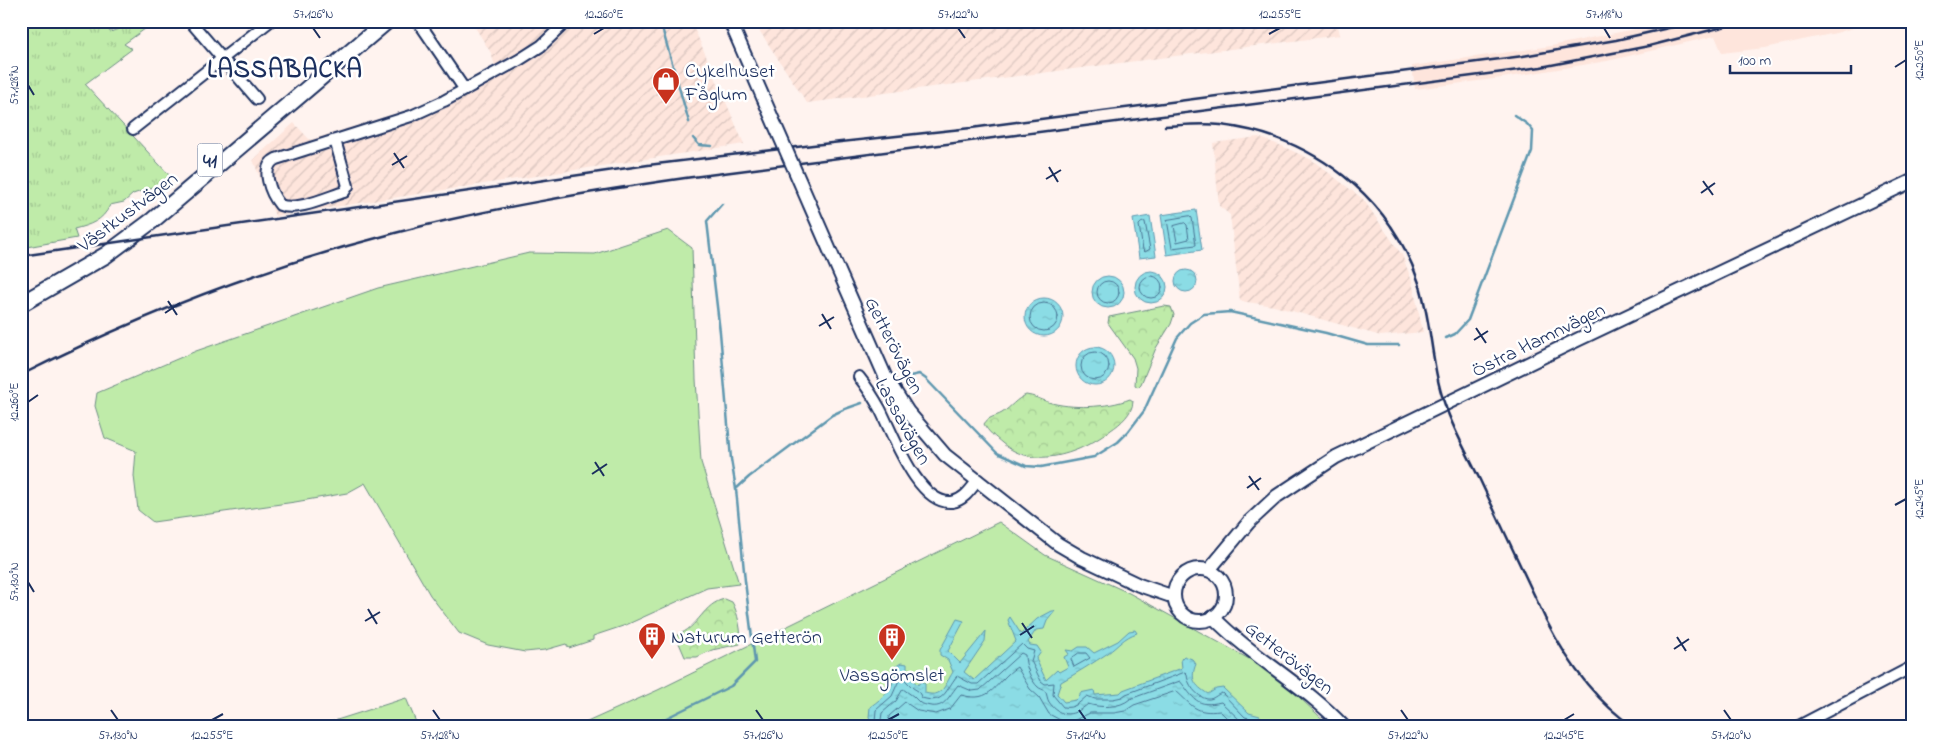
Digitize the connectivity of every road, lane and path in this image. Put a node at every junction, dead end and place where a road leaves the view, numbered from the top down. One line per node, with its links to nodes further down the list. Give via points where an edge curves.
1 (190, 21): 8 (street)
2 (270, 21): 8 (street)
3 (373, 21): 14 (main road, Västkustvägen / 41, via 109,243)
4 (386, 21): 15 (main road, Västkustvägen / 41, via 153,220 106,255)
5 (418, 21): 9 (street)
6 (567, 21): 9 (street, via 540,46)
7 (730, 21): 17 (street, Getterövägen, bridge, via 874,355 895,394 933,442)
8 (222, 58): 10 (street); 11 (street)
9 (465, 90): 12 (street, via 411,116)
10 (257, 99)
11 (133, 129)
12 (335, 140): 12 (street, via 270,163 267,174 280,205 299,206 346,190 348,186)
13 (1912, 181): 18 (street, Östra Hamnvägen, via 1336,457 1276,496)
14 (21, 294)
15 (21, 304)
16 (859, 377): 17 (street, Lassavägen, via 879,406 908,465 924,488 938,500 950,502 961,498)
17 (978, 480): 19 (street, Getterövägen, via 1058,544 1139,585)
18 (1208, 570): 19 (street, via 1186,572 1175,586); 20 (street, via 1222,582 1225,592 1224,604)
19 (1174, 597): 20 (street, via 1177,608 1190,619 1202,621)
20 (1213, 617): 22 (street, Getterövägen, via 1248,649 1305,690)
21 (1912, 668): 23 (street)
22 (1344, 727)
23 (1797, 727)

